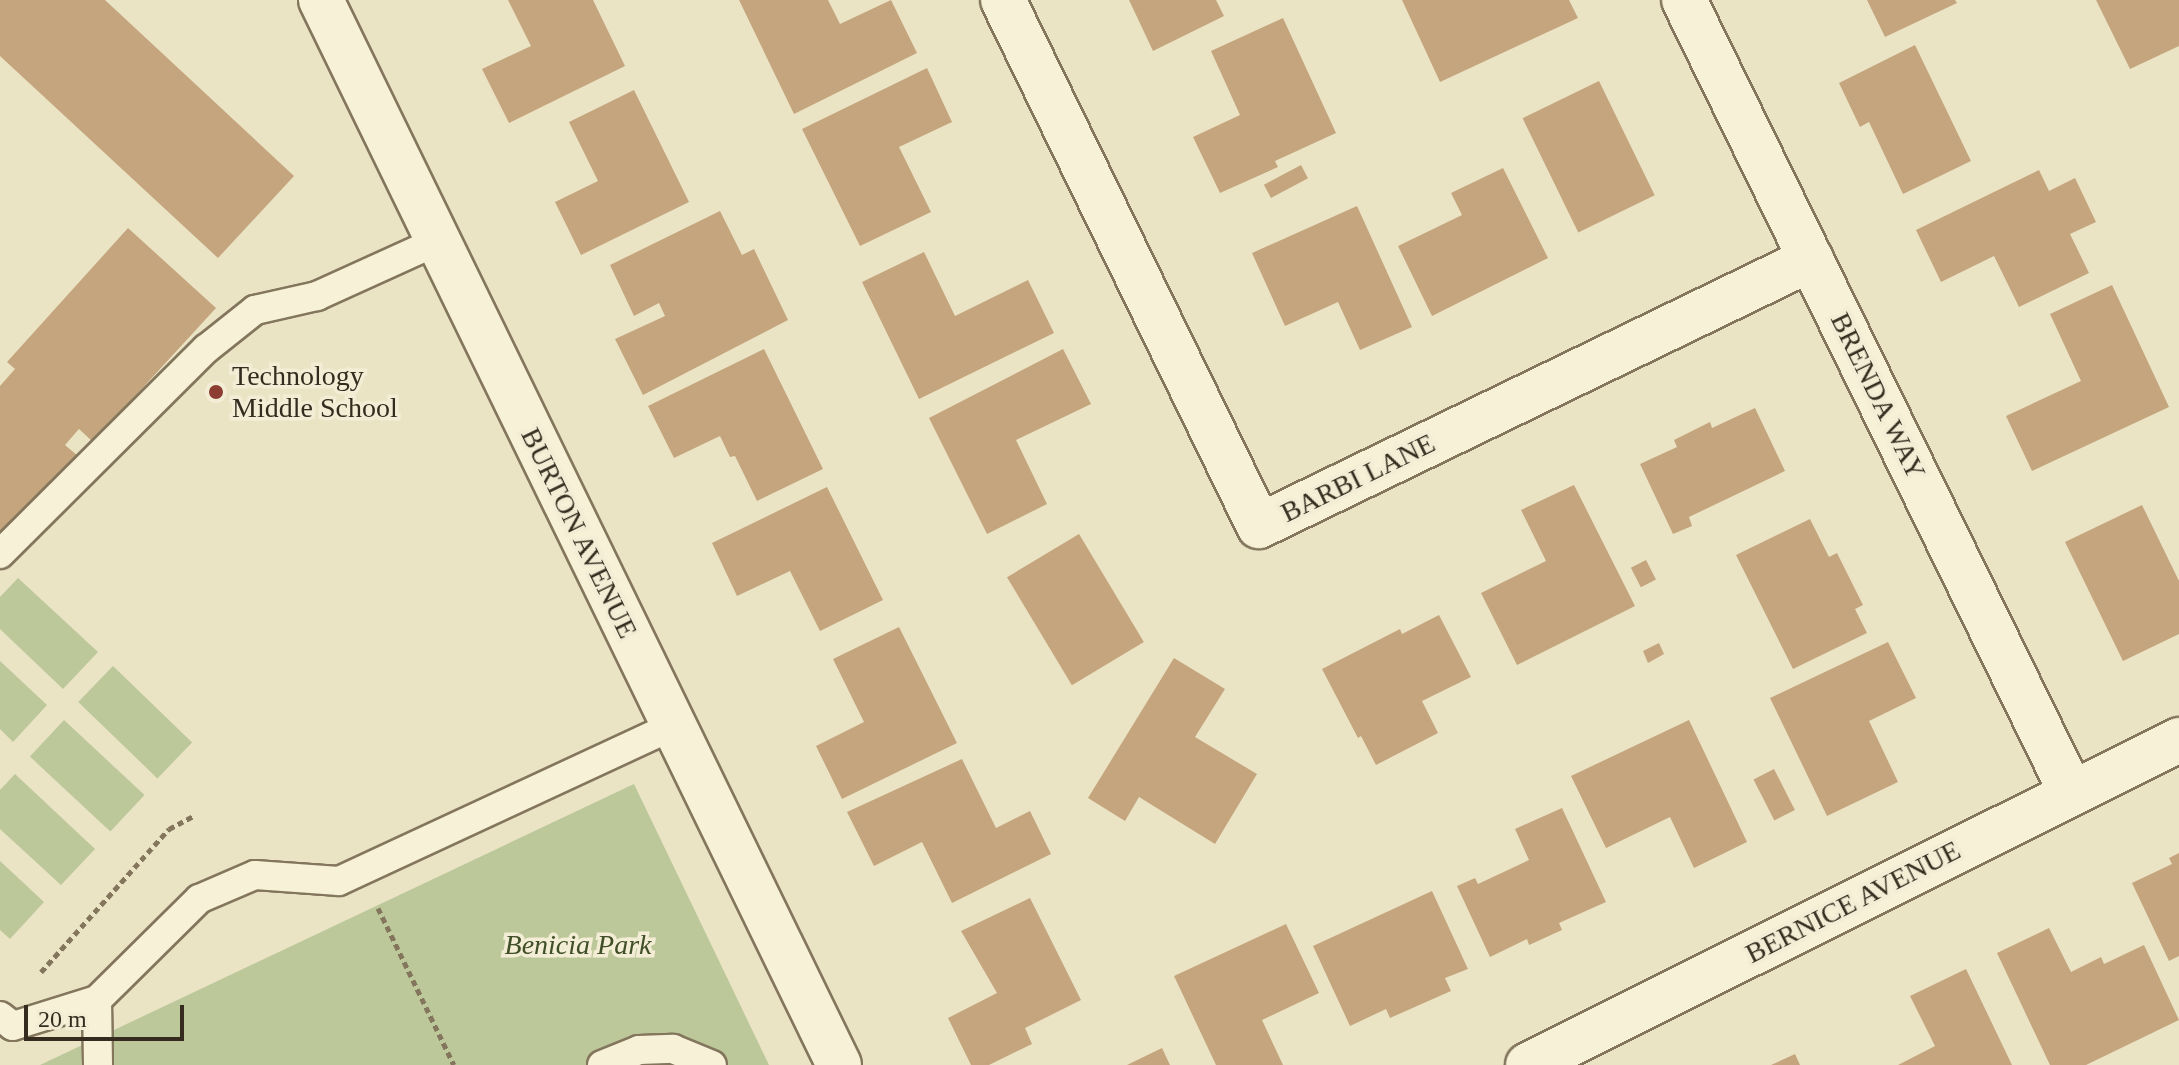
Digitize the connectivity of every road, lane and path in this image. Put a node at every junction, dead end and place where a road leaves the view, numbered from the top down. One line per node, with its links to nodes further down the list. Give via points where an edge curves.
1 (321, 0): 4 (street, BURTON AVENUE)
2 (1003, 0): 5 (street, BARBI LANE, via 1259,526)
3 (1684, 0): 5 (street, BRENDA WAY)
4 (436, 242): 6 (lane, via 317,296 255,310 206,349); 7 (street, BURTON AVENUE)
5 (1811, 259): 9 (street, BRENDA WAY)
6 (0, 554)
7 (673, 726): 13 (lane, via 339,881 255,875 199,899); 19 (street, BURTON AVENUE)
8 (2179, 740): 9 (street, BERNICE AVENUE)
9 (2071, 792): 20 (street, BERNICE AVENUE)
10 (193, 816): 12 (path, via 169,829)
11 (375, 901): 16 (path)
12 (36, 977)
13 (97, 1000): 14 (lane); 15 (lane)
14 (4, 1027)
15 (98, 1065)
16 (454, 1065)
17 (602, 1065): 18 (lane, via 639,1050 673,1049)
18 (712, 1065)
19 (839, 1065)
20 (1528, 1065)

